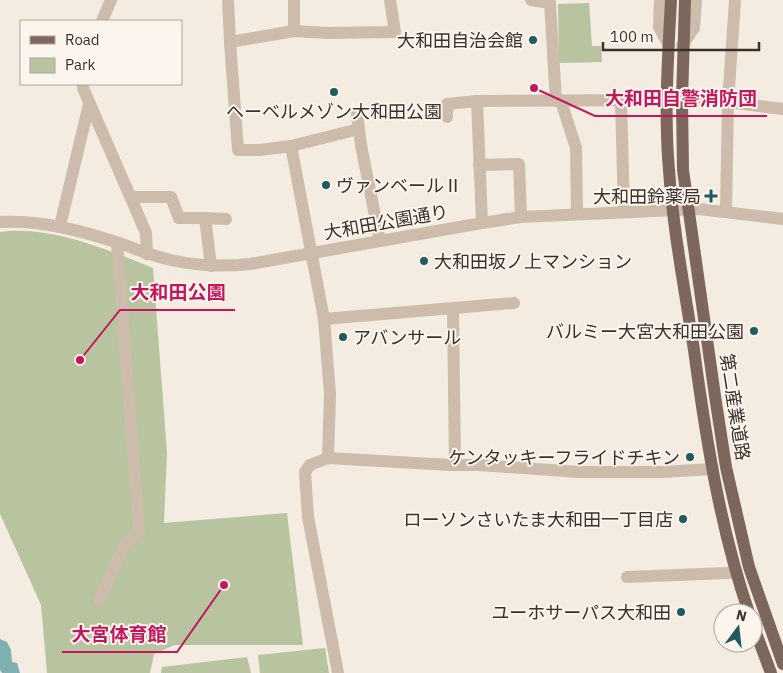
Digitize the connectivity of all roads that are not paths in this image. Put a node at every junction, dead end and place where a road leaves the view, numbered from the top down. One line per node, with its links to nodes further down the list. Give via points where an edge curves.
1 (111, 0): 11 (street)
2 (228, 0): 13 (street)
3 (294, 0): 12 (street)
4 (390, 0): 12 (street, via 395,32 328,34)
5 (531, 0): 21 (street, via 550,3)
6 (660, 0): 14 (street, via 658,27)
7 (671, 0): 14 (main road, 第二産業道路)
8 (685, 0): 15 (main road, 第二産業道路)
9 (696, 0): 15 (street, via 694,28)
10 (735, 0): 22 (street)
11 (102, 20)
12 (294, 31): 13 (street)
13 (230, 42): 28 (street, via 238,150)
14 (668, 46): 18 (main road, 第二産業道路)
15 (682, 46): 19 (main road, 第二産業道路)
16 (83, 85): 23 (street)
17 (621, 100): 18 (street); 21 (street); 34 (street)
18 (667, 100): 32 (main road, 第二産業道路)
19 (682, 100): 22 (street); 31 (main road, 第二産業道路, via 683,170)
20 (477, 101): 21 (street); 26 (street, via 447,104); 29 (street)
21 (558, 101): 35 (street, via 576,148)
22 (728, 102): 24 (street); 33 (street)
23 (89, 104): 30 (street); 42 (street)
24 (783, 109)
25 (357, 114): 27 (street)
26 (447, 117)
27 (359, 129): 28 (street); 43 (street)
28 (291, 146): 46 (street)
29 (479, 165): 36 (street, via 519,164); 41 (street)
30 (130, 197): 37 (street, via 171,197 179,218); 45 (street, via 146,233)
31 (688, 209): 32 (street, 大和田公園通り); 33 (street, 大和田公園通り); 59 (main road, 第二産業道路, via 728,477 749,567)
32 (673, 210): 34 (street, 大和田公園通り); 53 (main road, 第二産業道路)
33 (726, 211): 39 (street, 大和田公園通り)
34 (624, 212): 35 (street, 大和田公園通り)
35 (577, 214): 36 (street, 大和田公園通り)
36 (521, 217): 41 (street, 大和田公園通り)
37 (205, 218): 38 (street); 47 (street)
38 (226, 219)
39 (783, 219)
40 (0, 222): 42 (street, 大和田公園通り)
41 (482, 223): 43 (street, 大和田公園通り)
42 (60, 226): 44 (street, 大和田公園通り)
43 (380, 241): 46 (street, 大和田公園通り)
44 (117, 243): 45 (street, 大和田公園通り); 56 (street, via 139,531 124,546)
45 (147, 254): 47 (street, 大和田公園通り)
46 (312, 254): 47 (street, 大和田公園通り, via 250,264); 50 (street)
47 (211, 266)
48 (514, 303): 49 (street)
49 (453, 308): 50 (street); 52 (street)
50 (324, 319): 51 (street, via 330,394)
51 (328, 458): 52 (street); 61 (street, via 310,464 305,472 308,517)
52 (454, 465): 53 (street, via 579,472)
53 (712, 469): 54 (main road, 第二産業道路)
54 (735, 572): 55 (street); 57 (main road, 第二産業道路)
55 (627, 577)
56 (99, 600)
57 (746, 603)
58 (763, 651): 60 (main road)
59 (782, 658): 60 (street)
60 (769, 667)
61 (338, 673)

